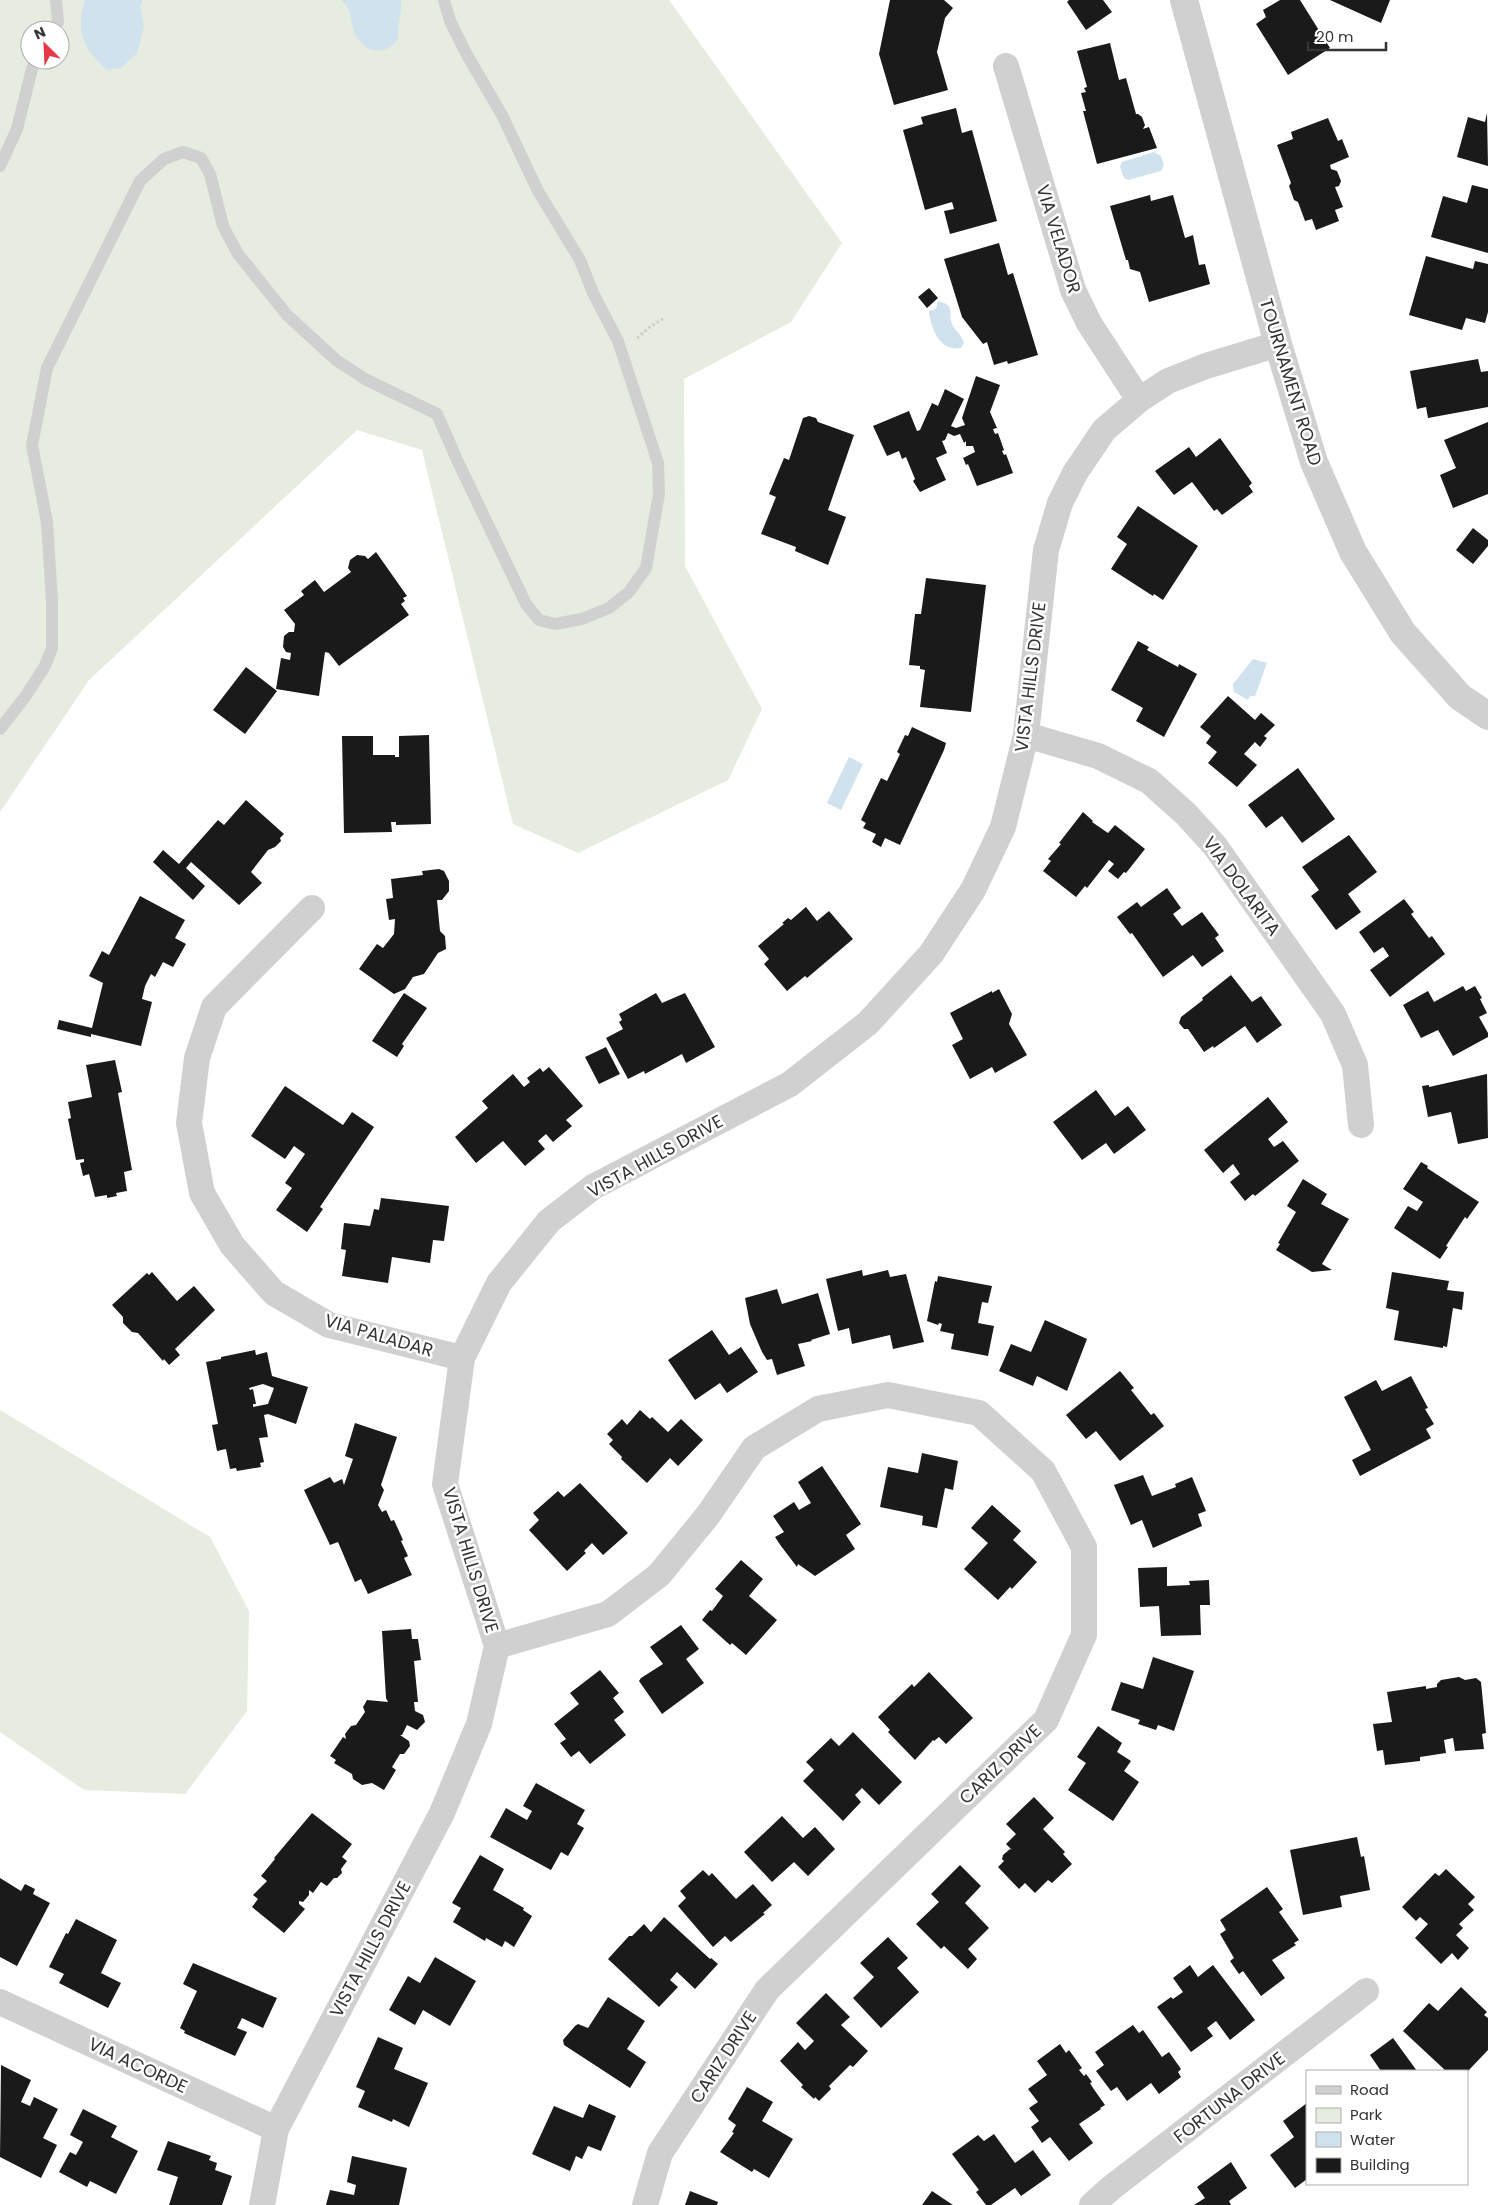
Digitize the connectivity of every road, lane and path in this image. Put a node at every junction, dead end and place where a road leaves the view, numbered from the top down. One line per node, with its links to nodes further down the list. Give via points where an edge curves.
1 (56, 0): 4 (lane)
2 (444, 0): 10 (lane, via 454,29 502,115 538,191 580,260)
3 (1184, 0): 9 (street, TOURNAMENT ROAD)
4 (58, 20)
5 (1006, 66): 11 (street, VIA VELADOR, via 1073,290 1089,323)
6 (32, 70): 7 (lane, via 16,129)
7 (0, 166)
8 (663, 319): 10 (path)
9 (1278, 344): 11 (street, VISTA HILLS DRIVE, via 1206,366 1168,382); 12 (street, TOURNAMENT ROAD, via 1314,462 1353,552 1403,633 1460,698)
10 (622, 354): 13 (lane, via 658,463 659,494 646,568 629,592 609,608 582,619 554,624 539,620 526,604 437,414 365,379 336,360 287,316 238,254 222,226 210,174 201,158 183,152 164,159 140,181 47,368 32,445 47,522 52,648 45,666)
11 (1139, 400): 14 (street, VISTA HILLS DRIVE, via 1104,430 1075,472 1060,503 1046,550)
12 (1488, 716)
13 (0, 729)
14 (1026, 735): 16 (street, VIA DOLARITA, via 1098,756 1149,781 1215,846 1333,1014 1355,1065); 17 (street, VISTA HILLS DRIVE, via 1003,827 973,890 931,954 868,1023 790,1084 593,1187 549,1221 499,1283)
15 (312, 908): 17 (street, VIA PALADAR, via 214,1007 197,1058 189,1123 202,1193 232,1245 274,1293 329,1325)
16 (1361, 1125)
17 (462, 1358): 18 (street, VISTA HILLS DRIVE, via 445,1484)
18 (497, 1646): 21 (street, VISTA HILLS DRIVE, via 479,1724 442,1813); 23 (street, CARIZ DRIVE, via 608,1614 658,1575 708,1515 754,1448 818,1409 888,1395 979,1414 1043,1471 1084,1547 1084,1635 1046,1720 766,1990 660,2153)
19 (1366, 1991): 24 (street, FORTUNA DRIVE)
20 (0, 2002): 21 (street, VIA ACORDE)
21 (276, 2129): 22 (street, VISTA HILLS DRIVE)
22 (262, 2205)
23 (645, 2205)
24 (1092, 2205)

